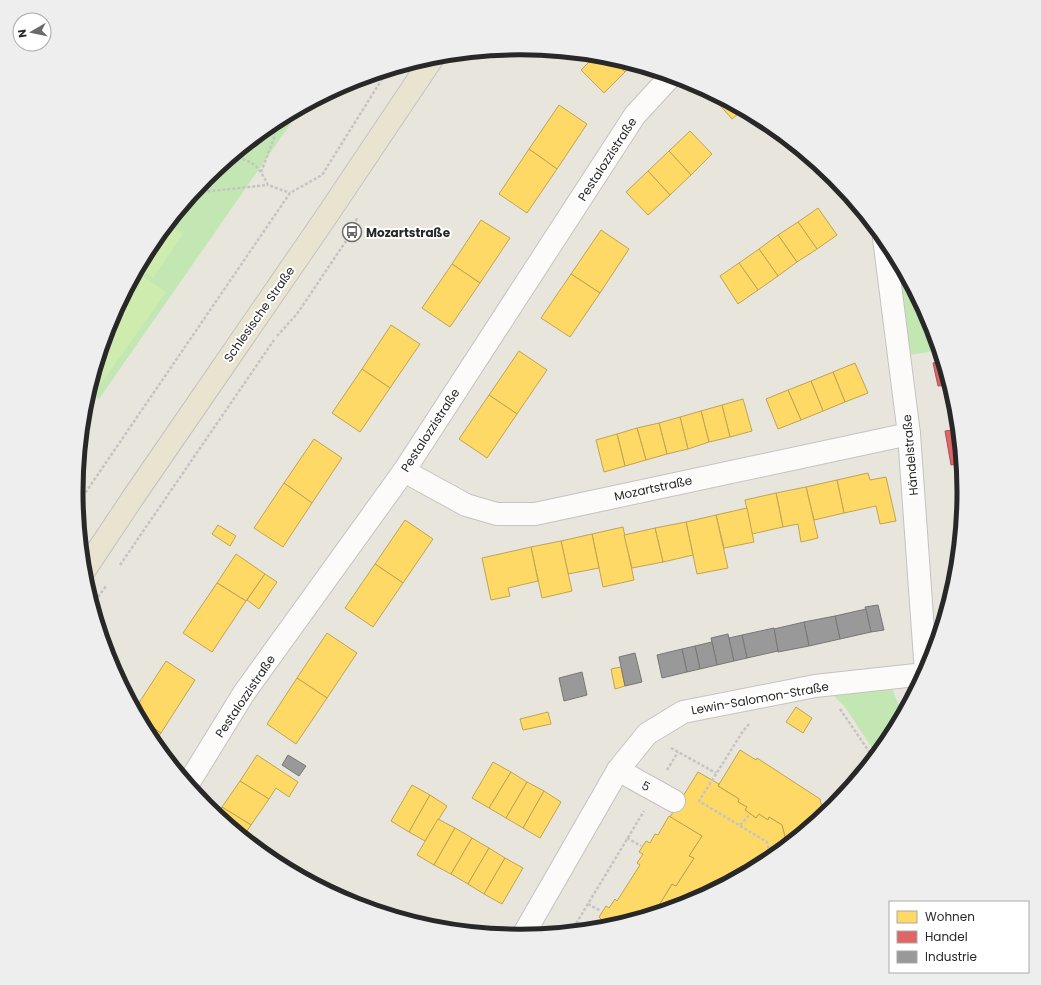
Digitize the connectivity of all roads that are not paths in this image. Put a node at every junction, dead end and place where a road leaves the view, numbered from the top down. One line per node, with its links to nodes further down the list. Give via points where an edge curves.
1 (428, 65): 6 (main road, Schlesische Straße)
2 (667, 80): 5 (street, Pestalozzistraße, via 635,115)
3 (886, 252): 4 (street, Händelstraße)
4 (909, 434): 5 (street, Mozartstraße, via 535,514 497,514 466,505); 7 (street, Händelstraße)
5 (404, 471): 10 (street, Pestalozzistraße, via 244,693)
6 (89, 564)
7 (925, 660)
8 (919, 674): 9 (street, Lewin-Salomon-Straße, via 815,686 683,712 647,734)
9 (618, 770): 11 (street, 5); 12 (street, Lewin-Salomon-Straße)
10 (191, 780)
11 (665, 796)
12 (526, 930)

